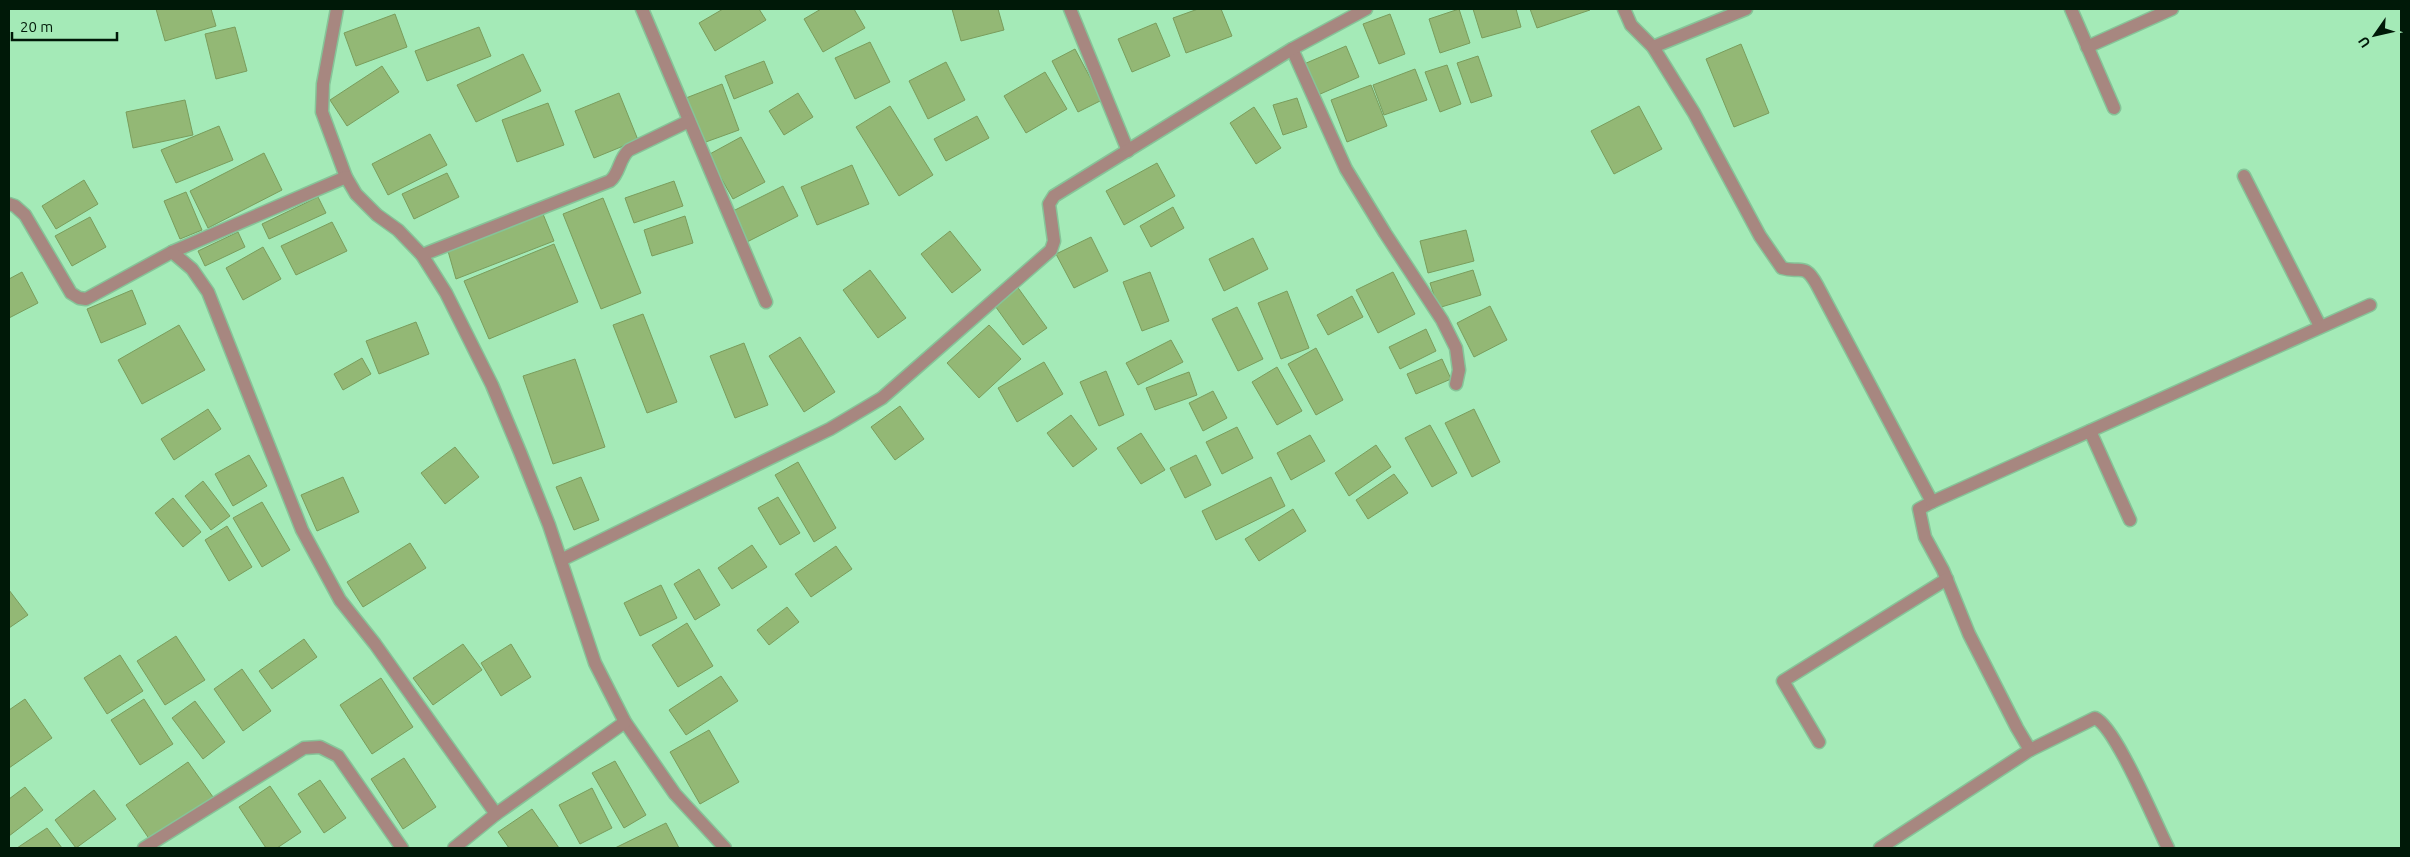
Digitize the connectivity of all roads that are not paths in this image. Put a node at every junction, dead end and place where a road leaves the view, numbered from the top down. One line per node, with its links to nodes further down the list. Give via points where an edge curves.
1 (337, 9): 16 (street, via 323,84 322,112)
2 (642, 9): 13 (street)
3 (1070, 9): 14 (street)
4 (1366, 9): 11 (street)
5 (1624, 9): 9 (street, via 1631,25)
6 (1746, 9): 9 (street)
7 (2071, 9): 10 (street)
8 (2172, 9): 10 (street)
9 (1654, 47): 25 (street, via 1694,113 1760,236 1782,268 1800,268 1814,278)
10 (2087, 47): 12 (street)
11 (1292, 49): 14 (street); 23 (street, via 1346,169 1442,320 1456,348 1460,370)
12 (2114, 108)
13 (689, 121): 19 (street, via 625,153 610,181); 20 (street)
14 (1128, 151): 27 (street, via 1051,200 1048,211 1054,241 1051,250 872,406)
15 (2244, 176): 22 (street)
16 (346, 177): 18 (street); 19 (street, via 356,194)
17 (9, 204): 18 (street, via 25,215 71,293 79,298 98,293)
18 (172, 252): 32 (street, via 192,269 208,292 302,530 340,600)
19 (422, 255): 27 (street, via 446,293 492,385)
20 (766, 302)
21 (2370, 305): 22 (street)
22 (2320, 326): 24 (street)
23 (1456, 384)
24 (2090, 431): 25 (street); 26 (street)
25 (1932, 502): 28 (street, via 1919,509 1925,536)
26 (2130, 520)
27 (561, 560): 29 (street, via 595,663)
28 (1947, 579): 30 (street, via 1783,681); 31 (street, via 1969,634)
29 (625, 722): 32 (street); 36 (street, via 675,794)
30 (1819, 742)
31 (2030, 750): 37 (street); 38 (street, via 2094,718 2101,721 2116,742)
32 (496, 814): 35 (street)
33 (144, 848): 34 (street, via 304,748 320,747 338,756)
34 (402, 848)
35 (454, 848)
36 (725, 848)
37 (1880, 848)
38 (2168, 848)

